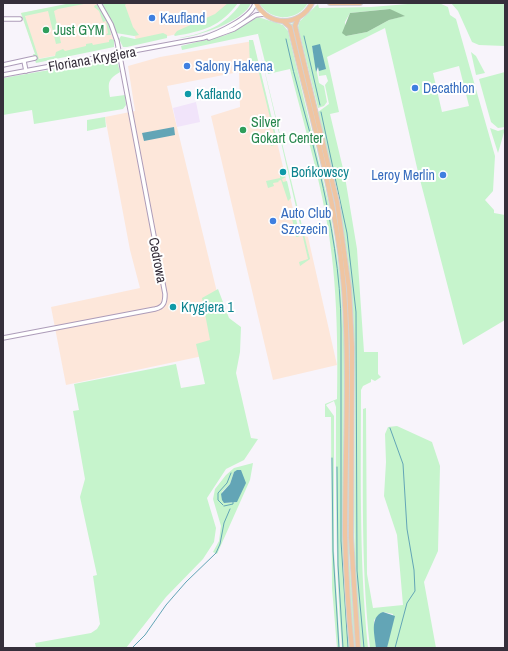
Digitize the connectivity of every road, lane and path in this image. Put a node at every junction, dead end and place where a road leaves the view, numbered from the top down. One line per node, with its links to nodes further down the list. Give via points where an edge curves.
1 (99, 3): 12 (street, via 111,24)
2 (255, 3): 6 (main road); 11 (street, Floriana Krygiera, via 250,12 224,30)
3 (330, 3): 4 (main road)
4 (360, 3)
5 (312, 4): 7 (main road)
6 (264, 14): 10 (main road); 11 (street, Floriana Krygiera, via 256,15 220,35)
7 (298, 18): 10 (main road); 20 (main road, via 295,26 337,202 349,288 352,342 351,536)
8 (3, 19): 9 (street)
9 (20, 19)
10 (283, 21): 19 (main road, via 290,27 328,188 344,288 345,537)
11 (180, 43): 12 (street, Floriana Krygiera)
12 (119, 54): 16 (street, Floriana Krygiera); 18 (street, Cedrowa, via 164,290 164,303 160,308 151,310)
13 (35, 58): 14 (street)
14 (24, 61): 15 (street); 16 (street)
15 (3, 65)
16 (26, 71): 17 (street, Floriana Krygiera)
17 (3, 76)
18 (3, 338)
19 (352, 648)
20 (358, 648)

